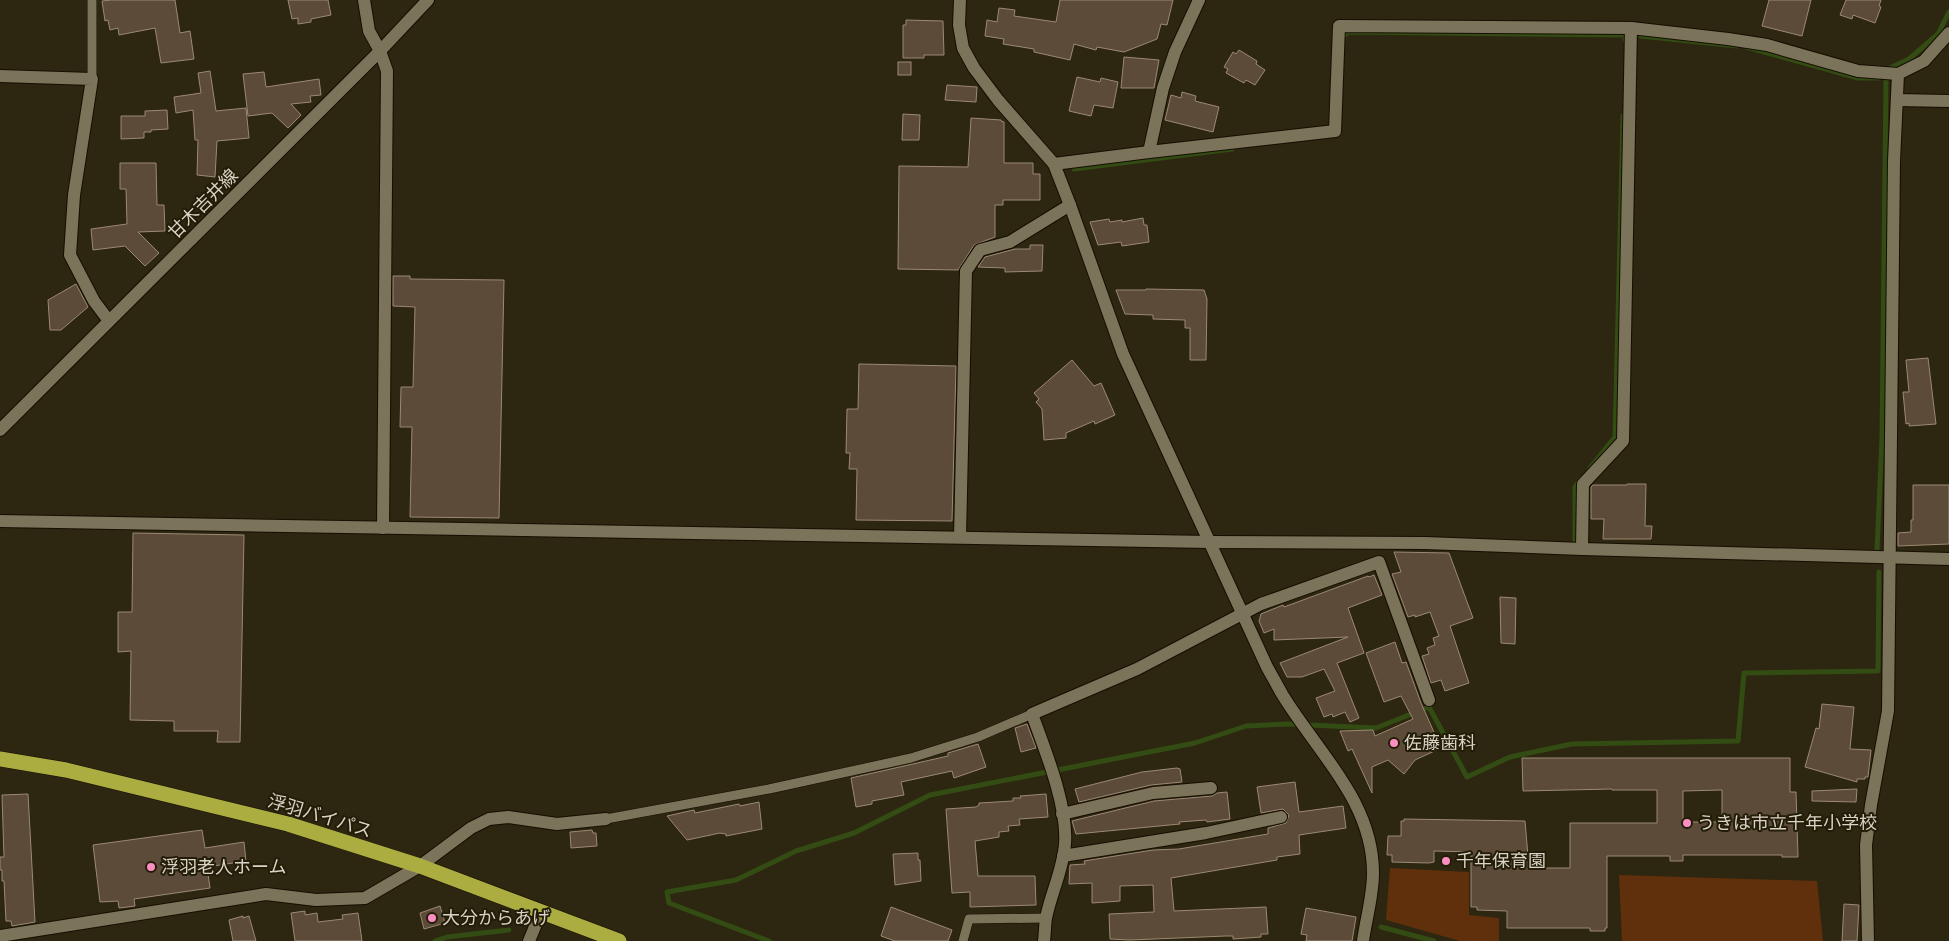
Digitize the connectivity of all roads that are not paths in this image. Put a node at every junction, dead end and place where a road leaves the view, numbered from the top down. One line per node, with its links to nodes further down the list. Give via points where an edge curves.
1 (92, 0): 11 (lane)
2 (364, 0): 8 (street, via 369,30)
3 (428, 0): 8 (street, 甘木吉井線)
4 (960, 0): 15 (street, via 959,25 963,48 974,68)
5 (1200, 0): 14 (street, via 1174,52)
6 (1631, 28): 9 (street, via 1728,39 1768,46 1858,71); 14 (street, via 1339,26 1335,132); 23 (street, via 1623,442 1583,484)
7 (1949, 33): 9 (street, via 1924,61)
8 (380, 51): 17 (street, 甘木吉井線); 20 (street, via 387,72)
9 (1898, 74): 12 (street)
10 (0, 76): 11 (street)
11 (92, 78): 17 (street, via 74,195 70,255 94,301)
12 (1897, 100): 13 (street); 24 (street)
13 (1949, 101)
14 (1150, 152): 15 (street)
15 (1054, 164): 16 (street)
16 (1070, 205): 21 (street, via 1010,242 980,250 966,271); 22 (street, via 1123,354)
17 (109, 321): 18 (street, 甘木吉井線)
18 (0, 430)
19 (0, 521): 20 (street)
20 (383, 528): 21 (street)
21 (960, 537): 22 (street)
22 (1210, 542): 23 (street, via 1425,543); 26 (street)
23 (1582, 549): 24 (street)
24 (1890, 557): 25 (street); 44 (street, via 1888,711 1866,845)
25 (1949, 558)
26 (1242, 614): 27 (street, via 1261,604 1379,562); 28 (street, via 1137,669); 43 (street, via 1282,694 1346,784 1360,811 1368,836 1373,874)
27 (1428, 700)
28 (1032, 714): 31 (street); 33 (lane, via 978,737 911,758 769,789)
29 (0, 759): 35 (highway, 浮羽バイパス, via 66,770 288,824)
30 (1211, 788): 31 (street, via 1153,793)
31 (1062, 814): 34 (street)
32 (1281, 817): 34 (street)
33 (606, 819): 35 (street, via 556,824 508,817 489,819 471,828)
34 (1063, 856): 37 (street)
35 (420, 866): 36 (highway, 浮羽バイパス); 38 (street, via 365,898 316,900 266,894)
36 (542, 912): 39 (street); 40 (highway, 浮羽バイパス)
37 (1046, 918): 41 (lane, via 969,919); 42 (street)
38 (0, 936)
39 (529, 941)
40 (620, 941)
41 (963, 941)
42 (1044, 941)
43 (1363, 941)
44 (1868, 941)

